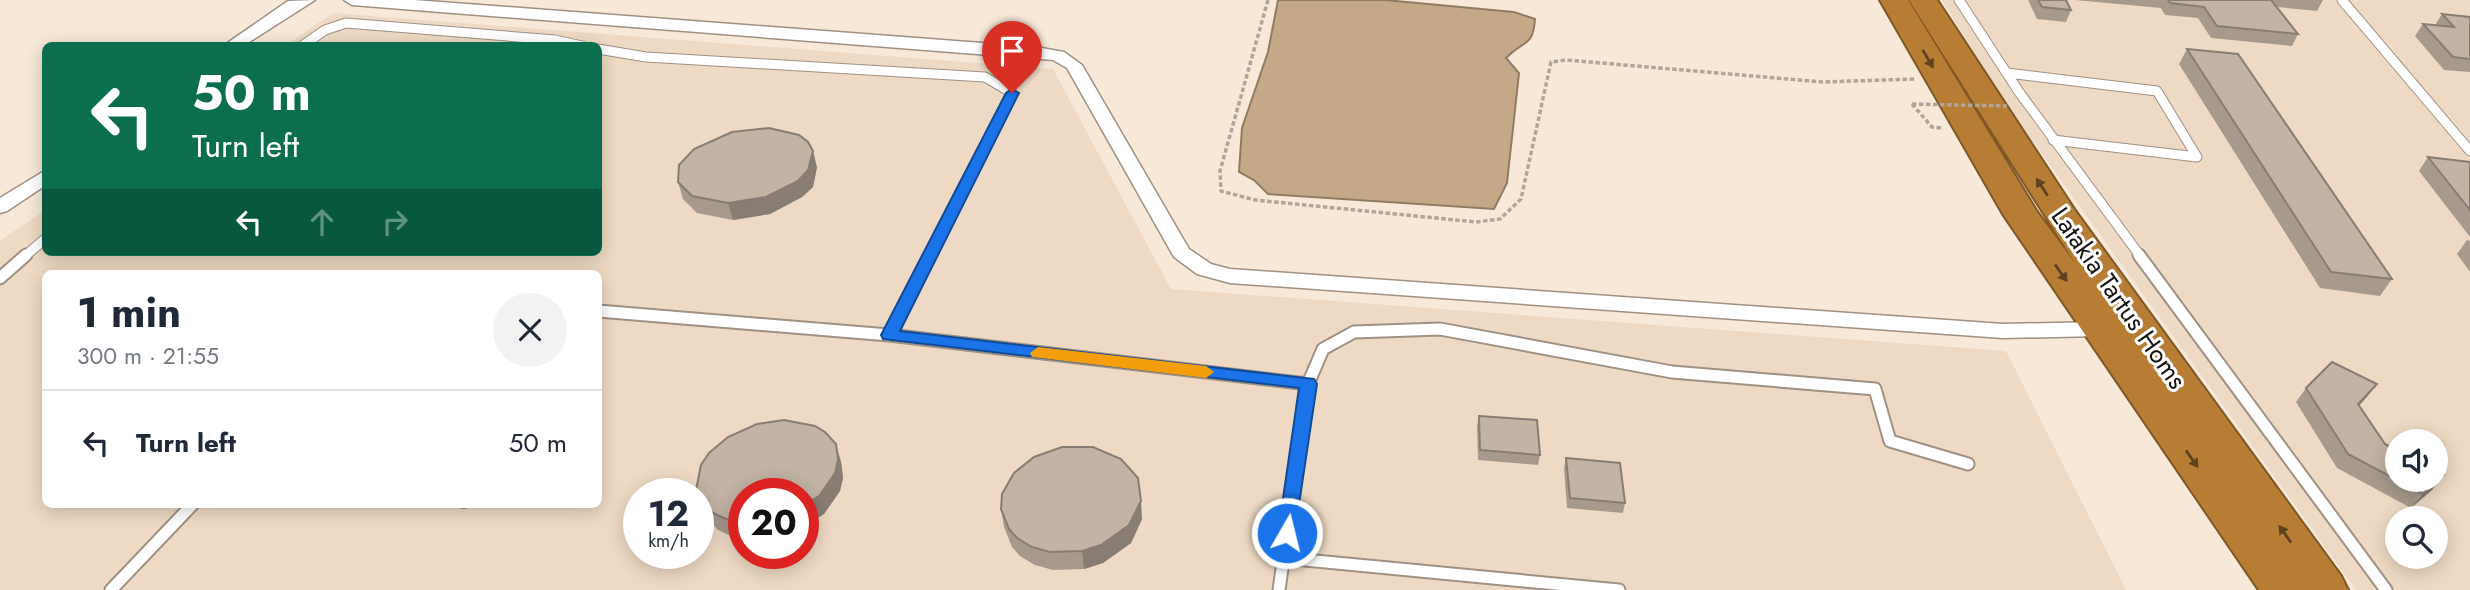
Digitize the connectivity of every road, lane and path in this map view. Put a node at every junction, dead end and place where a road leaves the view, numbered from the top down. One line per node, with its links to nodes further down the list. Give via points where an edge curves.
1 (307, 0): 8 (street, via 293,4)
2 (352, 0): 23 (street, via 1058,56 1074,65 1181,253 1204,269 1230,276 2003,331)
3 (1268, 0): 13 (path, via 1220,171 1221,191 1255,200 1476,222 1500,219 1521,199 1551,62 1822,82 1882,78)
4 (1894, 0): 13 (highway, one-way to 13)
5 (1923, 0): 33 (highway, Latakia Tartus Homs, one-way to 5, via 2061,216)
6 (1959, 0): 12 (lane)
7 (2342, 0): 17 (lane)
8 (237, 42)
9 (308, 42): 10 (lane, via 346,23)
10 (564, 42)
11 (602, 50): 24 (lane, via 646,57 985,78 1012,93)
12 (2007, 73): 16 (lane); 16 (lane, via 2157,91 2197,157)
13 (1926, 92): 14 (path, bridge); 15 (path); 23 (highway, one-way to 23, via 2021,214)
14 (2007, 106)
15 (1932, 127)
16 (2053, 140): 34 (lane)
17 (2470, 151)
18 (42, 179): 19 (street)
19 (0, 208)
20 (42, 241): 21 (lane)
21 (0, 278)
22 (602, 311): 24 (lane)
23 (2100, 329): 32 (highway, one-way to 32)
24 (889, 335): 25 (lane)
25 (1308, 384): 26 (lane, via 1323,349 1354,332 1440,329 1672,372 1875,389 1890,441); 28 (lane)
26 (1968, 464)
27 (189, 508): 29 (lane)
28 (1284, 558): 30 (lane); 31 (lane)
29 (111, 590)
30 (1279, 590)
31 (1619, 590)
32 (2286, 590)
33 (2324, 590)
34 (2386, 590)

